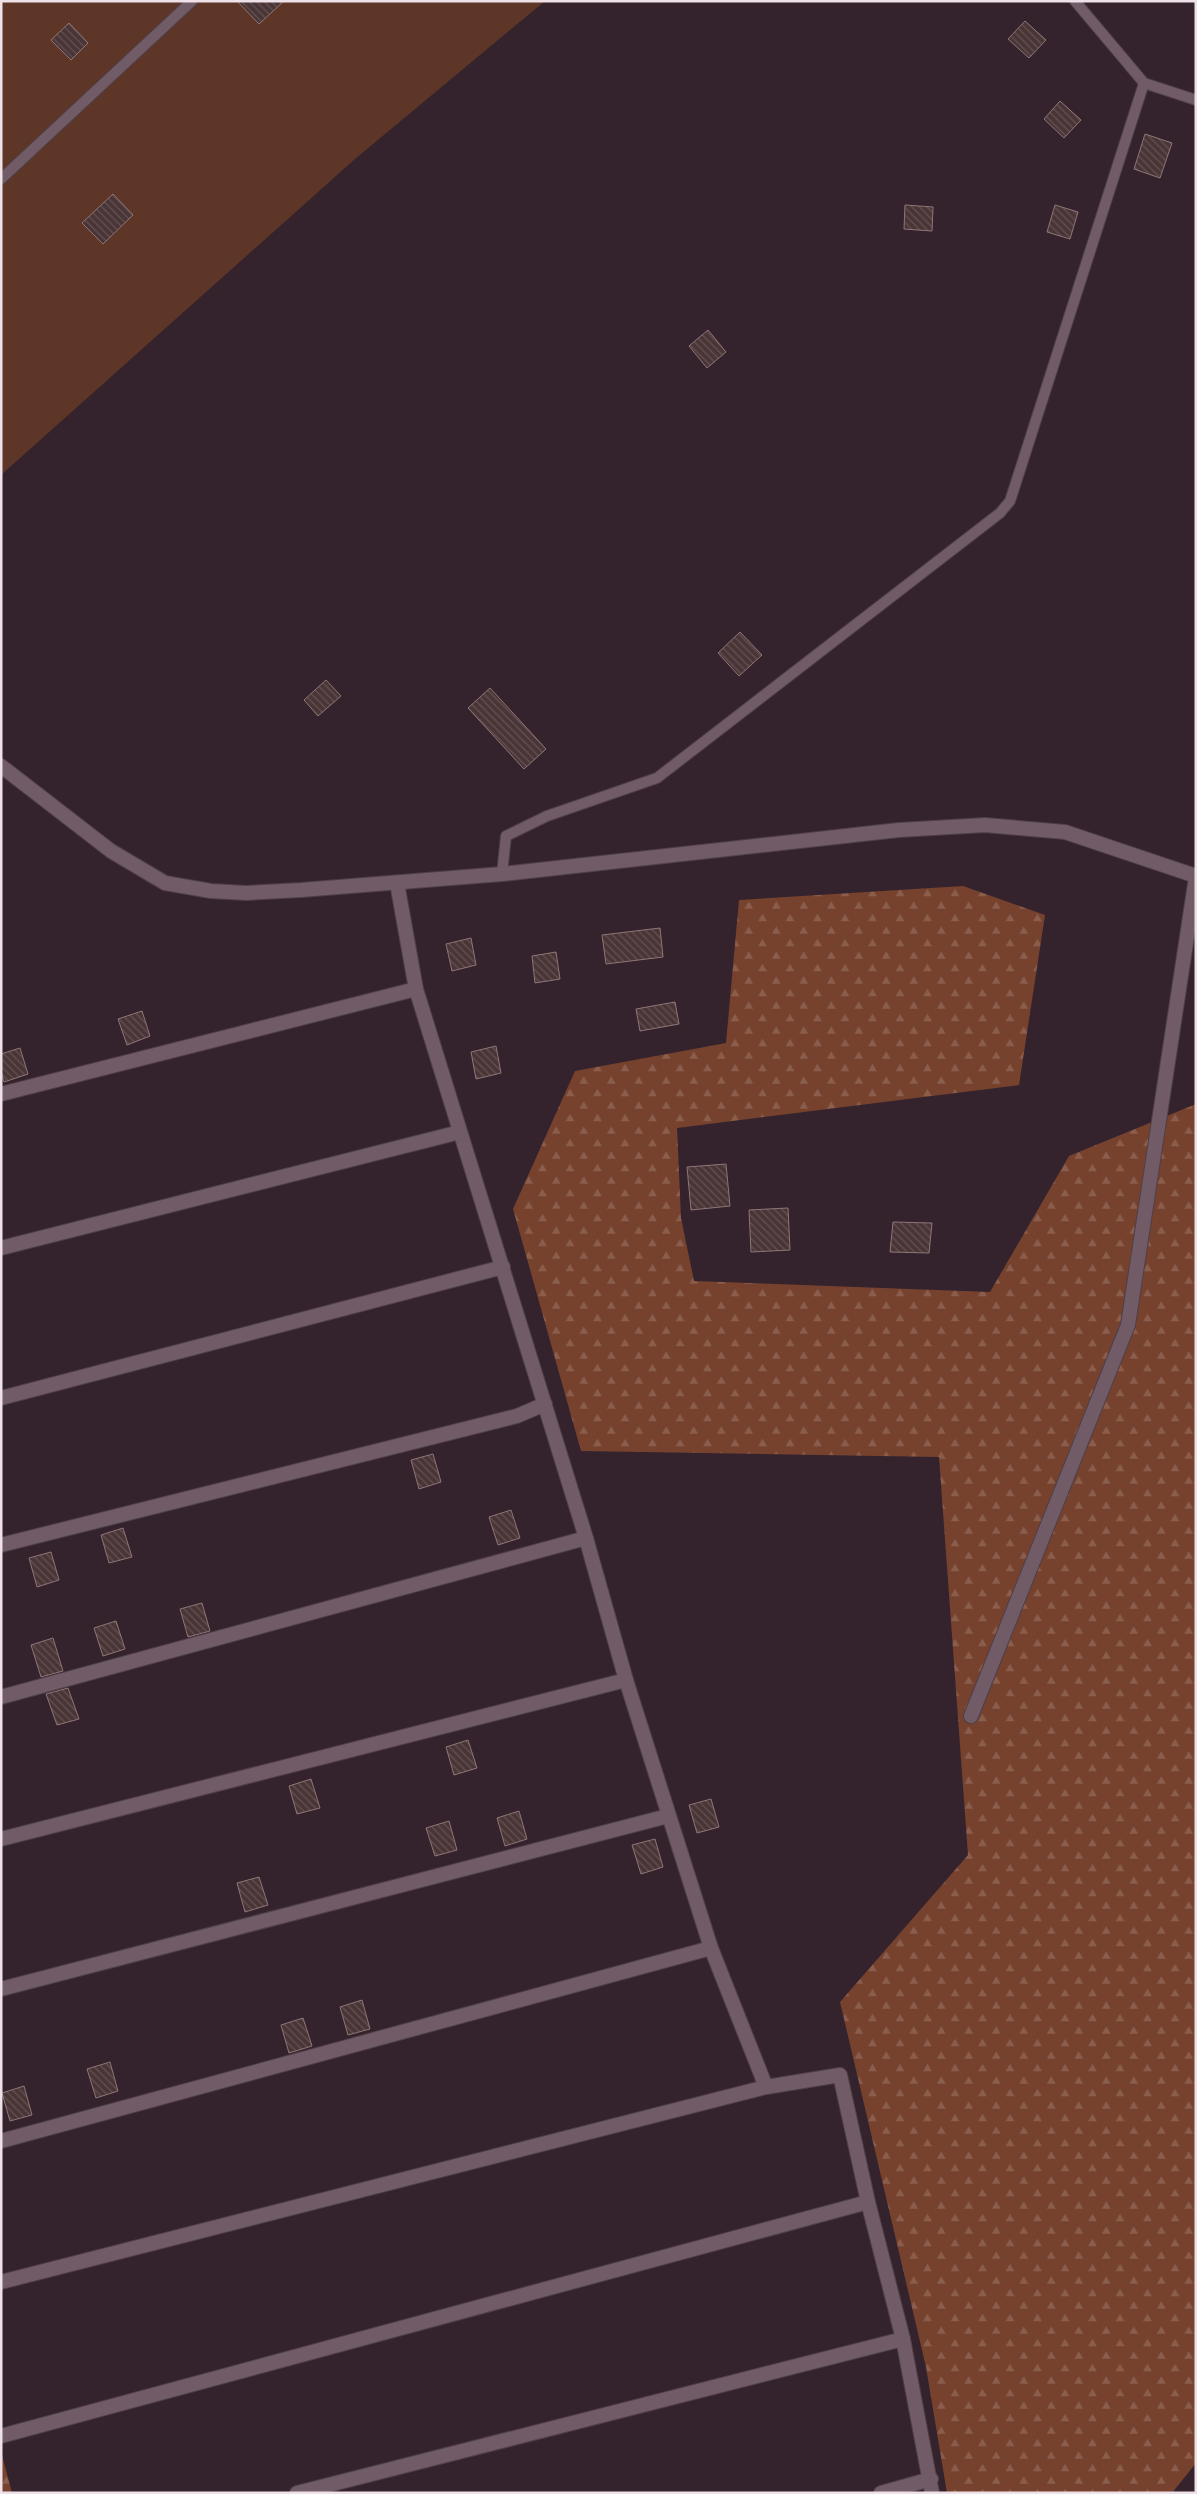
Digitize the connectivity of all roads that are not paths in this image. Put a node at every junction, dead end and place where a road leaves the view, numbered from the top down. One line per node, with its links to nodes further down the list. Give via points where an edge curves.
1 (192, 1): 5 (lane)
2 (1075, 1): 3 (lane)
3 (1144, 83): 4 (lane); 7 (lane, via 1010,501 657,778 547,816 506,836)
4 (1196, 100)
5 (1, 179)
6 (1, 766): 9 (street, via 111,851 165,883 246,893)
7 (502, 874): 8 (street, via 899,830 984,825 1065,832); 9 (street)
8 (1196, 877): 21 (street, via 1128,1325)
9 (397, 883): 10 (street)
10 (416, 989): 11 (street); 12 (street)
11 (1, 1094)
12 (460, 1132): 13 (street); 14 (street)
13 (1, 1248)
14 (503, 1267): 15 (street); 16 (street)
15 (1, 1398)
16 (545, 1404): 17 (street); 18 (street, via 517,1416)
17 (586, 1538): 19 (street); 20 (street)
18 (1, 1545)
19 (626, 1680): 22 (street); 23 (street)
20 (1, 1697)
21 (971, 1716)
22 (668, 1816): 24 (street); 25 (street)
23 (1, 1839)
24 (711, 1948): 26 (street); 27 (street)
25 (1, 1989)
26 (766, 2087): 28 (street, via 840,2075); 29 (street)
27 (1, 2141)
28 (868, 2202): 30 (street); 31 (street)
29 (1, 2282)
30 (903, 2339): 32 (street); 33 (street)
31 (1, 2436)
32 (931, 2486): 34 (street)
33 (297, 2493)
34 (881, 2493)

